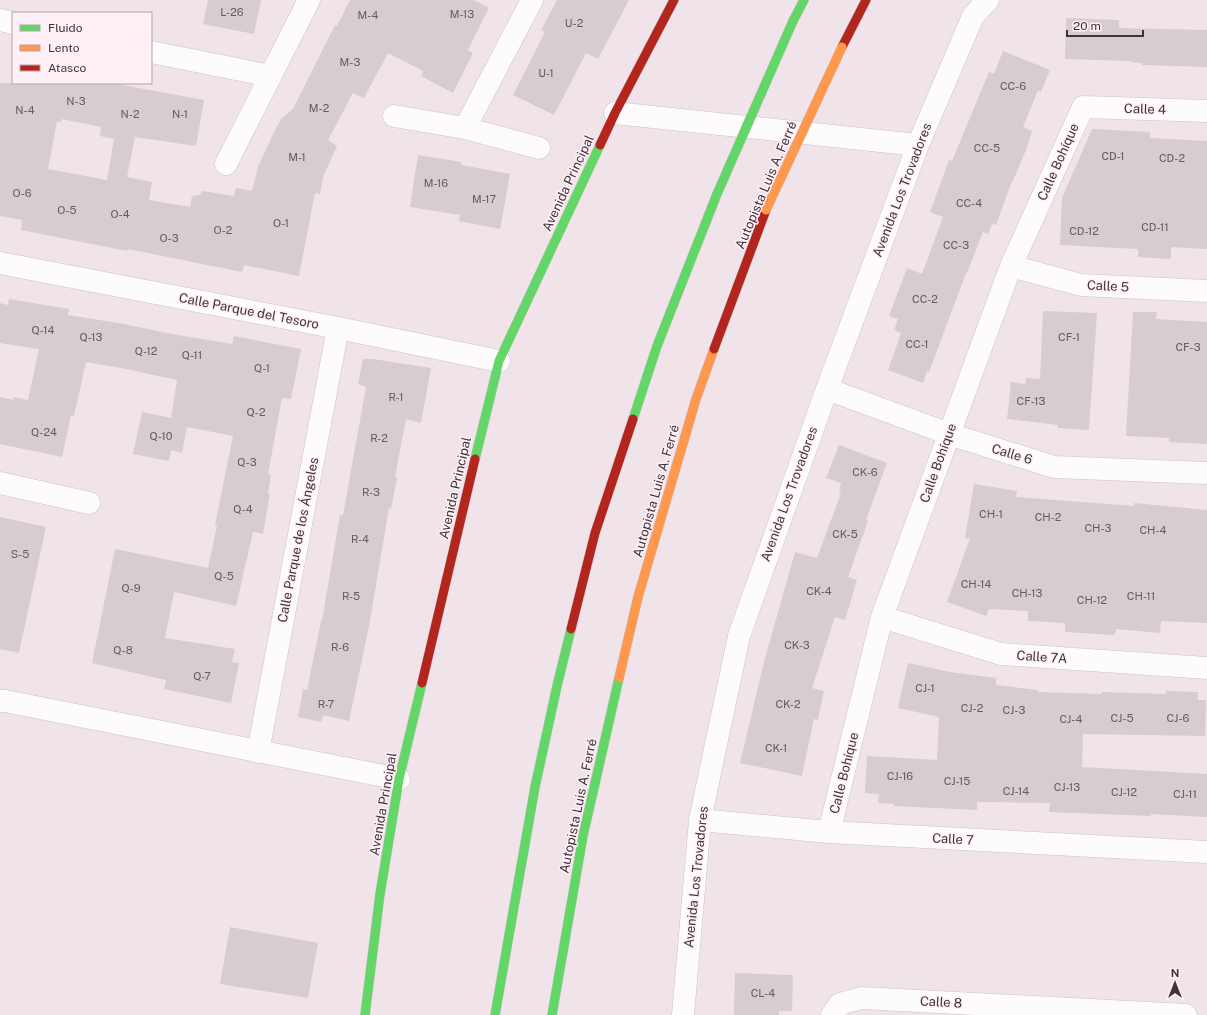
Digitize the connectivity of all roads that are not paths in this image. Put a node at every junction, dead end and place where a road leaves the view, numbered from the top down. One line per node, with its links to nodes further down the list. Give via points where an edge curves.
1 (310, 0): 10 (street)
2 (532, 0): 15 (street)
3 (674, 0): 13 (main road, Avenida Principal)
4 (804, 0): 39 (main road, bridge, via 717,194 657,346 595,533 535,787)
5 (866, 0): 41 (main road, Autopista Luis A. Ferré, bridge, via 766,210 696,399 638,597 583,836)
6 (988, 0): 16 (street, Avenida Los Trovadores, via 972,16)
7 (0, 20): 8 (street)
8 (12, 23)
9 (152, 52): 10 (street)
10 (271, 76): 18 (street)
11 (1083, 107): 12 (street, Calle 4); 20 (street, Calle Bohíque)
12 (1207, 111)
13 (615, 113): 16 (street); 23 (main road, Avenida Principal)
14 (394, 116): 15 (street)
15 (465, 128): 17 (street)
16 (918, 145): 24 (street, Avenida Los Trovadores)
17 (539, 148)
18 (226, 164)
19 (0, 263): 22 (street, Calle Parque del Tesoro)
20 (1011, 266): 21 (street, Calle 5, via 1081,285); 25 (street, Calle Bohíque)
21 (1207, 291)
22 (338, 328): 23 (street, Calle Parque del Tesoro); 32 (street, Calle Parque de los Ángeles)
23 (498, 361): 33 (main road, Avenida Principal)
24 (827, 389): 25 (street, Calle 6); 34 (street, Avenida Los Trovadores, via 739,636)
25 (949, 434): 26 (street, Calle 6, via 1054,467); 29 (street, Calle Bohíque)
26 (1207, 473)
27 (0, 483): 28 (street)
28 (89, 503)
29 (882, 617): 30 (street, Calle 7A, via 1001,654); 35 (street, Calle Bohíque)
30 (1207, 668)
31 (0, 701): 32 (street)
32 (258, 752): 33 (street)
33 (399, 779): 40 (main road, Avenida Principal, via 380,894)
34 (700, 820): 35 (street, Calle 7); 37 (street, Avenida Los Trovadores)
35 (829, 832): 36 (street, Calle 7)
36 (1207, 852)
37 (684, 1008)
38 (836, 1009): 42 (street, Calle 8, via 861,998)
39 (495, 1014)
40 (365, 1015)
41 (552, 1015)
42 (1186, 1015)

